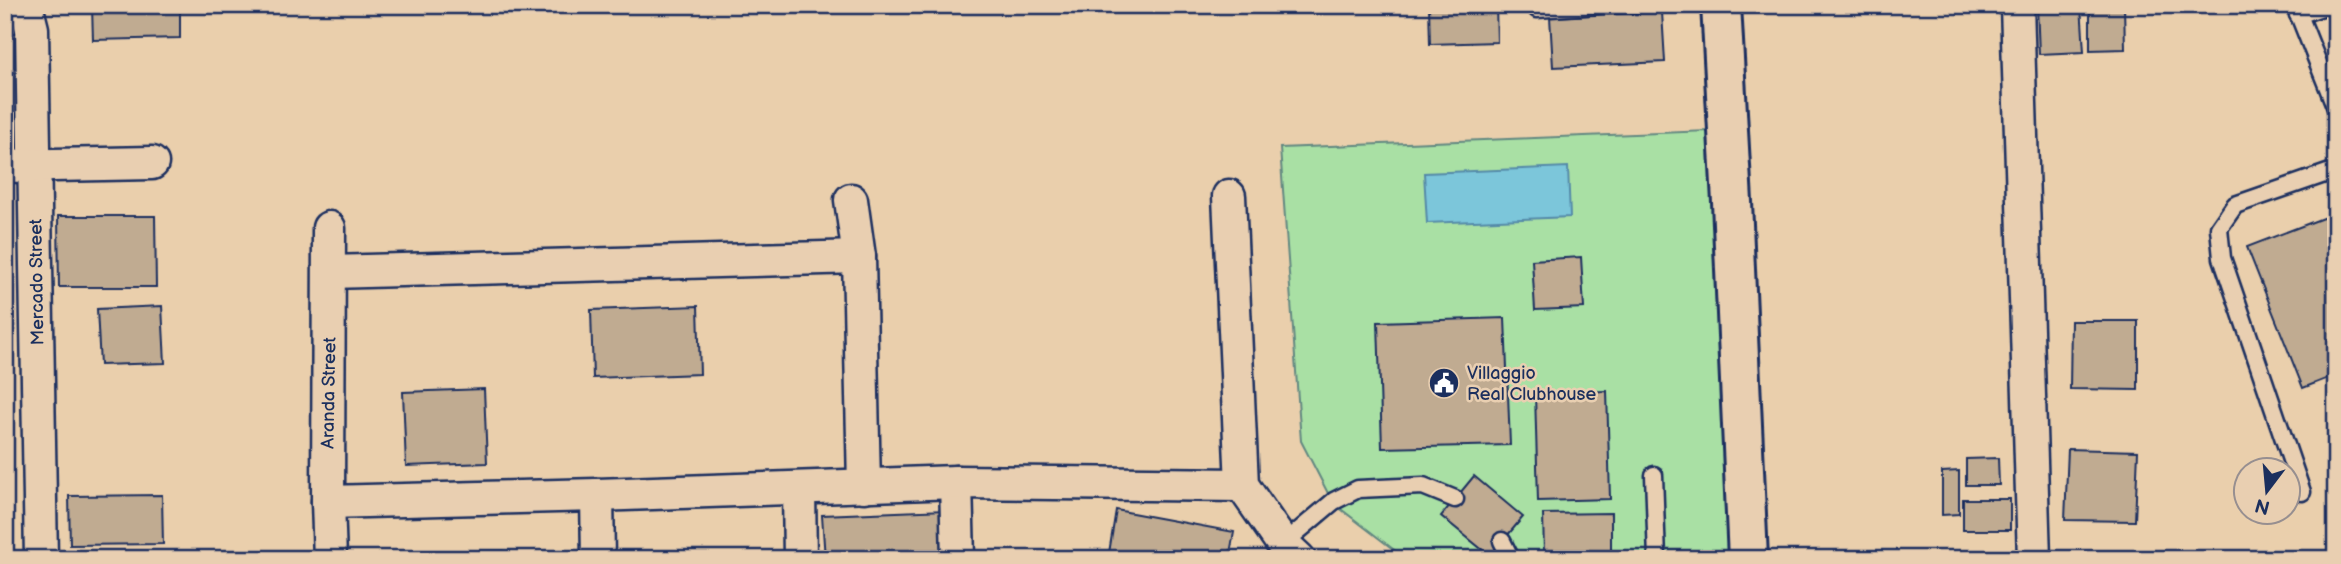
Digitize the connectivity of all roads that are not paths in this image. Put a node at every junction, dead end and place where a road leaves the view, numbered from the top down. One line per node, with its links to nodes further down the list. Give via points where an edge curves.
1 (26, 5): 10 (street, Mercado Street, via 32,29)
2 (1596, 5): 6 (lane)
3 (1721, 5): 35 (street)
4 (2017, 5): 36 (street)
5 (2329, 5): 7 (lane)
6 (1537, 9)
7 (2297, 10): 8 (lane)
8 (2336, 108)
9 (152, 163): 10 (street)
10 (20, 166): 28 (street, Mercado Street)
11 (2336, 170): 17 (lane, via 2235,205 2219,228 2221,258)
12 (1229, 196): 20 (street)
13 (851, 200): 15 (street)
14 (329, 228): 16 (street, Aranda Street)
15 (859, 257): 16 (street); 21 (street)
16 (330, 272): 25 (street, Aranda Street)
17 (2290, 456)
18 (1654, 475): 34 (lane)
19 (956, 482): 20 (street); 21 (street); 32 (street)
20 (1242, 485): 27 (street)
21 (864, 486): 22 (street)
22 (799, 489): 23 (street); 31 (street)
23 (597, 495): 25 (street); 30 (street)
24 (1455, 499): 27 (lane, via 1423,486 1359,489 1334,501)
25 (328, 502): 29 (street, Aranda Street)
26 (1503, 541): 33 (lane)
27 (1291, 551)
28 (41, 559)
29 (330, 559)
30 (598, 559)
31 (800, 559)
32 (958, 559)
33 (1511, 559)
34 (1657, 559)
35 (1748, 559)
36 (2034, 559)

